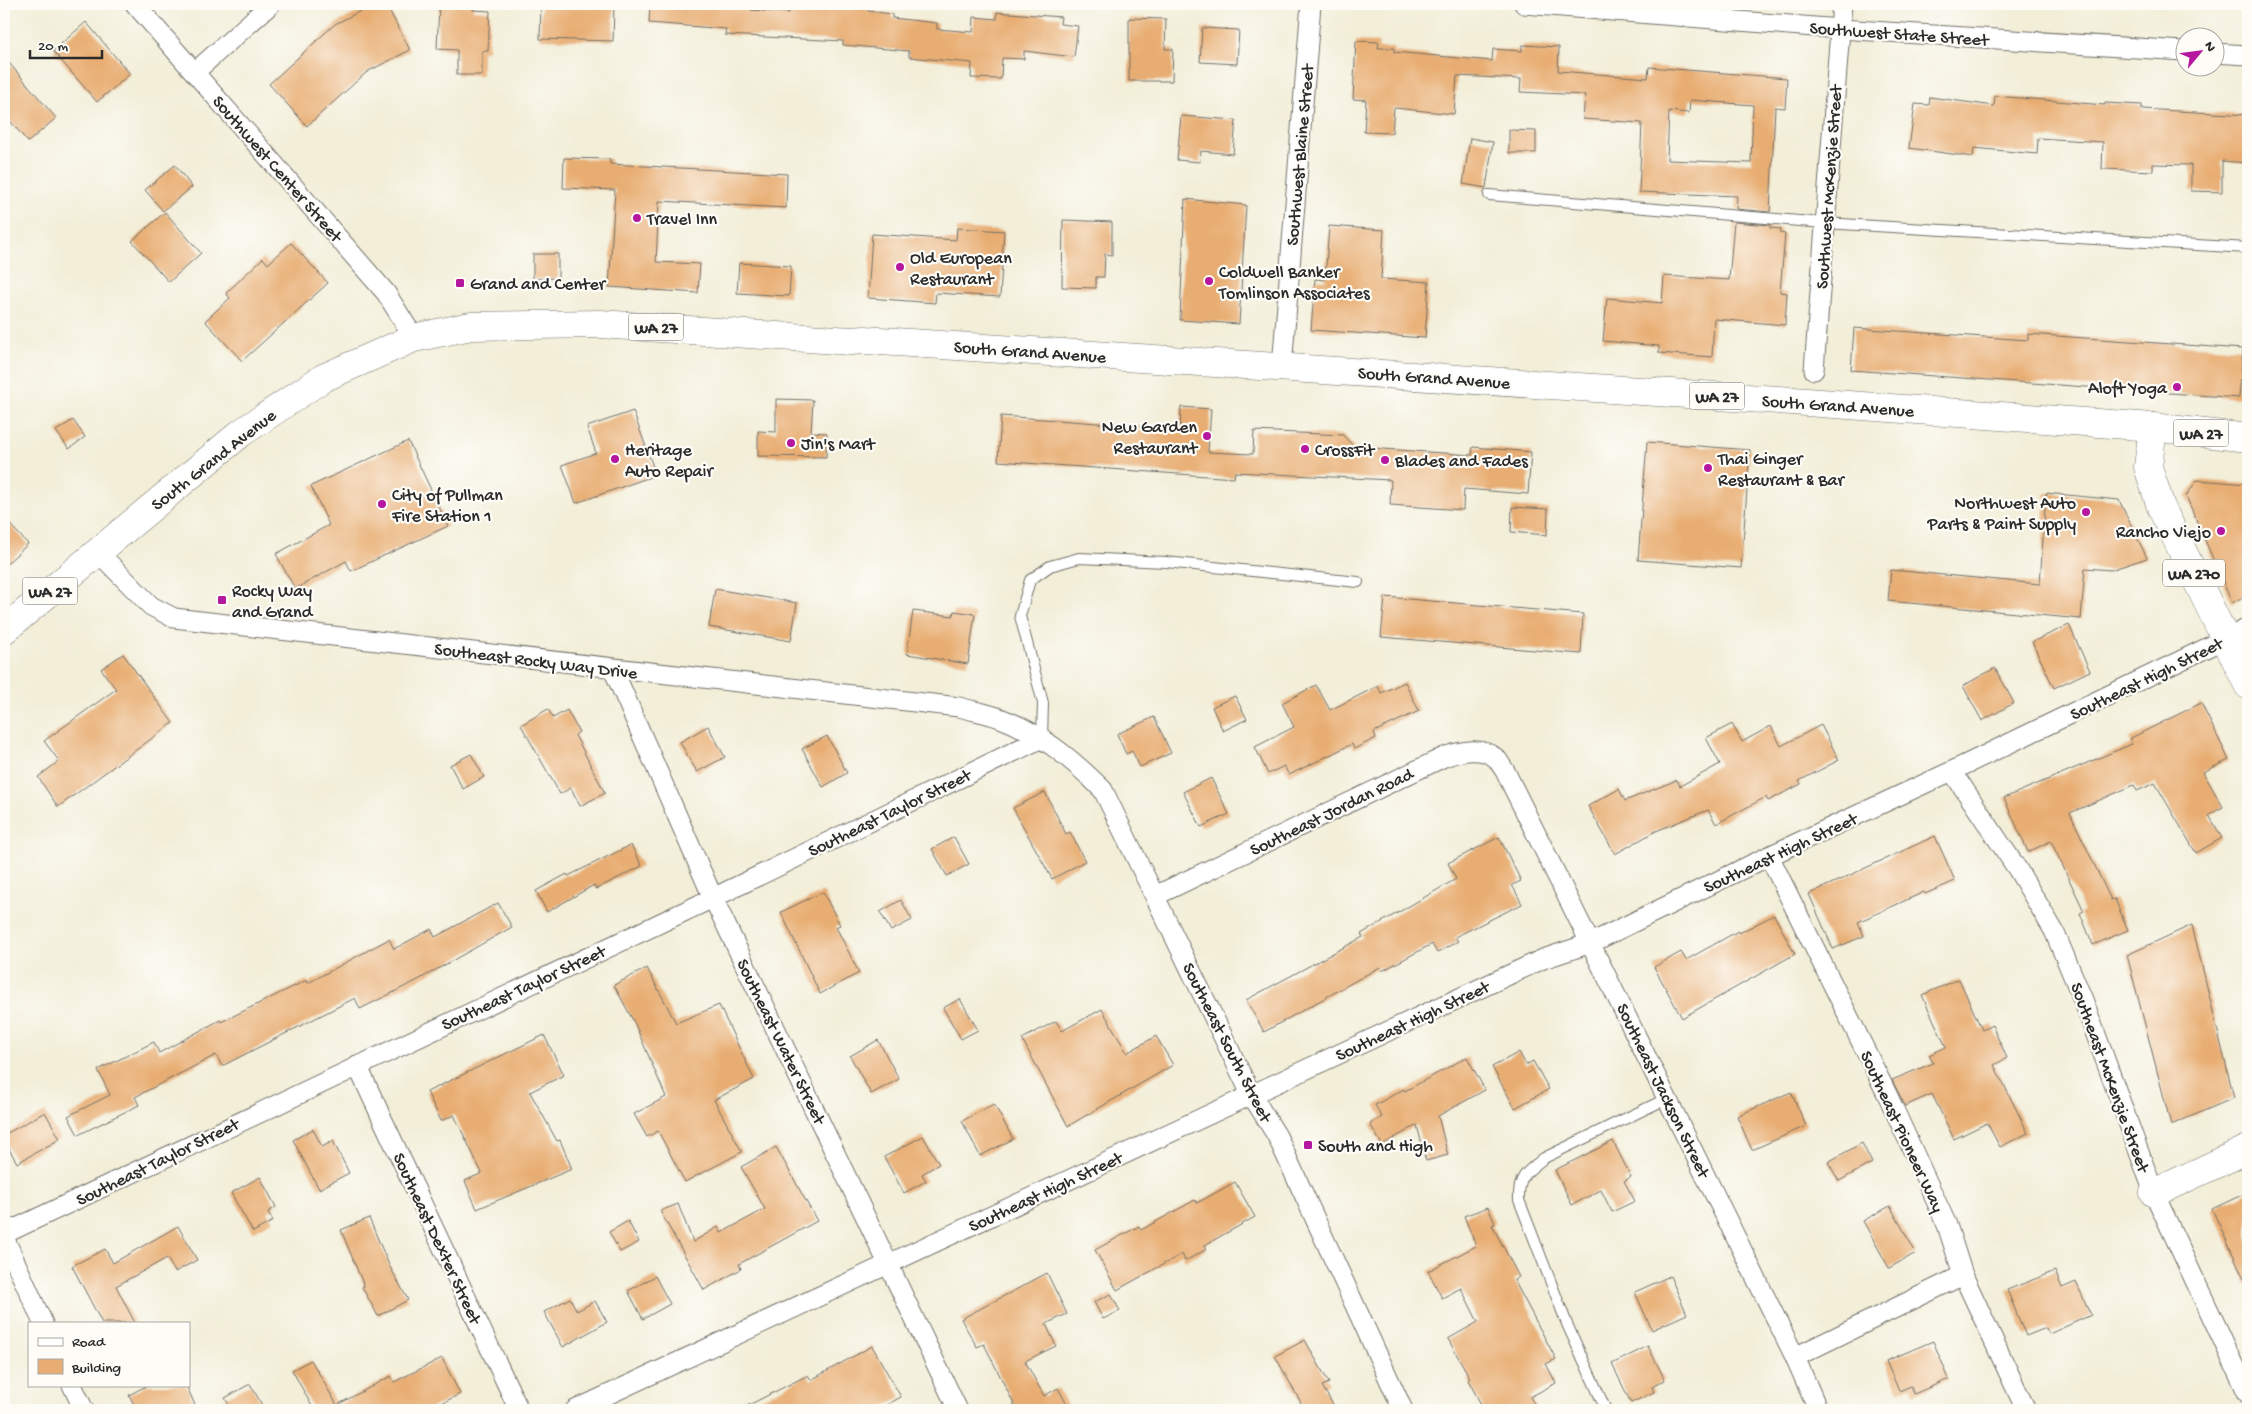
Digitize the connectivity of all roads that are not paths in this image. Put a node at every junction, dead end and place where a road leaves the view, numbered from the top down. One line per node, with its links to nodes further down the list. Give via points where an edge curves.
1 (135, 4): 10 (street, Southwest Center Street)
2 (271, 4): 10 (street)
3 (1311, 4): 15 (street, Southwest Blaine Street)
4 (1524, 4): 6 (street, Southwest State Street)
5 (1842, 4): 6 (street, Southwest McKenzie Street)
6 (1840, 29): 7 (street, Southwest State Street); 12 (street, Southwest McKenzie Street)
7 (2174, 50)
8 (2224, 54): 9 (street)
9 (2248, 55)
10 (196, 71): 14 (street, Southwest Center Street, via 386,293)
11 (1489, 195): 12 (lane)
12 (1824, 223): 13 (lane); 16 (street, Southwest McKenzie Street)
13 (2248, 248)
14 (414, 338): 15 (main road, South Grand Avenue / WA 27, via 471,326 600,324); 19 (main road, South Grand Avenue / WA 27, via 323,378 241,432)
15 (1282, 367): 17 (main road, South Grand Avenue / WA 27)
16 (1814, 370)
17 (2153, 427): 18 (main road, WA 27); 22 (main road, WA 270, via 2148,467 2161,507)
18 (2248, 438)
19 (97, 551): 21 (main road, South Grand Avenue / WA 27); 23 (street, Southeast Rocky Way Drive, via 151,606 174,618)
20 (1358, 582): 26 (lane, via 1166,562 1089,558 1050,566 1030,580 1020,616 1043,703)
21 (4, 630)
22 (2237, 634): 24 (main road, WA 270); 28 (street, Southeast High Street)
23 (613, 668): 25 (street, Southeast Rocky Way Drive, via 959,708); 31 (street, Southeast Water Street)
24 (2248, 686)
25 (1000, 718): 26 (street, Southeast South Street)
26 (1042, 738): 30 (street, Southeast South Street, via 1071,758 1103,790); 31 (street, Southeast Taylor Street)
27 (1505, 771): 30 (street, Southeast Jordan Road, via 1495,757 1480,751 1462,751 1444,757); 32 (street, Southeast Jackson Street)
28 (1952, 771): 29 (street, Southeast High Street); 37 (street, Southeast McKenzie Street, via 2054,931 2084,1002)
29 (1769, 856): 32 (street, Southeast High Street); 40 (street, Southeast Pioneer Way, via 1903,1129 1947,1225)
30 (1155, 896): 34 (street, Southeast South Street)
31 (713, 898): 33 (street, Southeast Taylor Street); 39 (street, Southeast Water Street)
32 (1591, 943): 34 (street, Southeast High Street, via 1543,959); 35 (street, Southeast Jackson Street)
33 (357, 1065): 38 (street, Southeast Taylor Street); 46 (street, Southeast Dexter Street)
34 (1251, 1094): 39 (street, Southeast High Street); 49 (street, Southeast South Street, via 1277,1136)
35 (1668, 1098): 42 (street, Southeast Jackson Street); 50 (lane, via 1544,1158 1519,1184 1519,1200 1567,1324)
36 (2248, 1148): 37 (main road)
37 (2154, 1193): 44 (street, Southeast McKenzie Street)
38 (4, 1235): 41 (street)
39 (889, 1264): 47 (street, Southeast High Street); 48 (street, Southeast Water Street)
40 (1963, 1275): 42 (street); 52 (street, Southeast Pioneer Way)
41 (43, 1322)
42 (1795, 1356): 51 (street, Southeast Jackson Street)
43 (72, 1386): 45 (street)
44 (2248, 1394)
45 (84, 1410)
46 (519, 1410)
47 (575, 1410)
48 (958, 1410)
49 (1402, 1410)
50 (1606, 1410)
51 (1818, 1410)
52 (2026, 1410)

